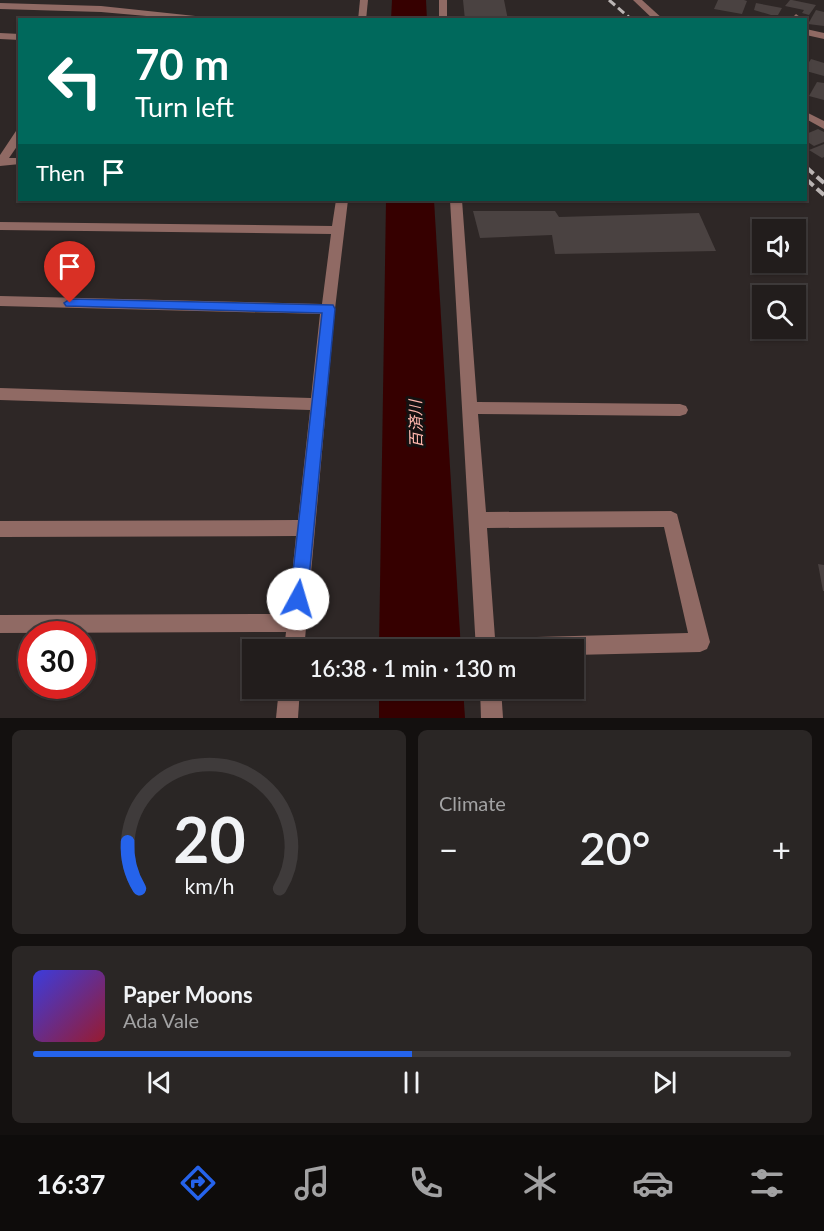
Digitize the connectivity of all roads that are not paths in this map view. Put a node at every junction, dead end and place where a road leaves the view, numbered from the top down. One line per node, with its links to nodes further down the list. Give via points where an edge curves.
1 (107, 0): 9 (street)
2 (364, 0): 12 (street)
3 (442, 0): 13 (street)
4 (637, 0): 8 (street)
5 (654, 0): 8 (street)
6 (26, 3): 7 (street); 9 (street)
7 (0, 6)
8 (647, 8): 14 (street)
9 (101, 9): 10 (street); 11 (street)
10 (95, 18)
11 (206, 18)
12 (362, 18)
13 (443, 18)
14 (658, 18)
15 (807, 32): 17 (street)
16 (0, 36): 18 (street)
17 (824, 36)
18 (18, 37)
19 (807, 116): 20 (street)
20 (824, 126)
21 (18, 136): 23 (street)
22 (18, 161): 23 (street)
23 (1, 162)
24 (342, 201): 27 (street)
25 (456, 201): 32 (street)
26 (0, 226): 27 (street)
27 (338, 230): 29 (street)
28 (0, 302): 29 (street)
29 (328, 309): 31 (street)
30 (0, 394): 31 (street)
31 (318, 404): 35 (street)
32 (471, 408): 33 (street); 34 (street)
33 (680, 410)
34 (478, 520): 40 (street); 41 (street, via 671,519 700,642)
35 (306, 528): 36 (street); 37 (street)
36 (0, 529)
37 (296, 623): 38 (street); 39 (street)
38 (0, 624)
39 (295, 639)
40 (485, 639)
41 (584, 646)
42 (289, 699): 44 (street)
43 (491, 699): 45 (street)
44 (287, 718)
45 (492, 718)

